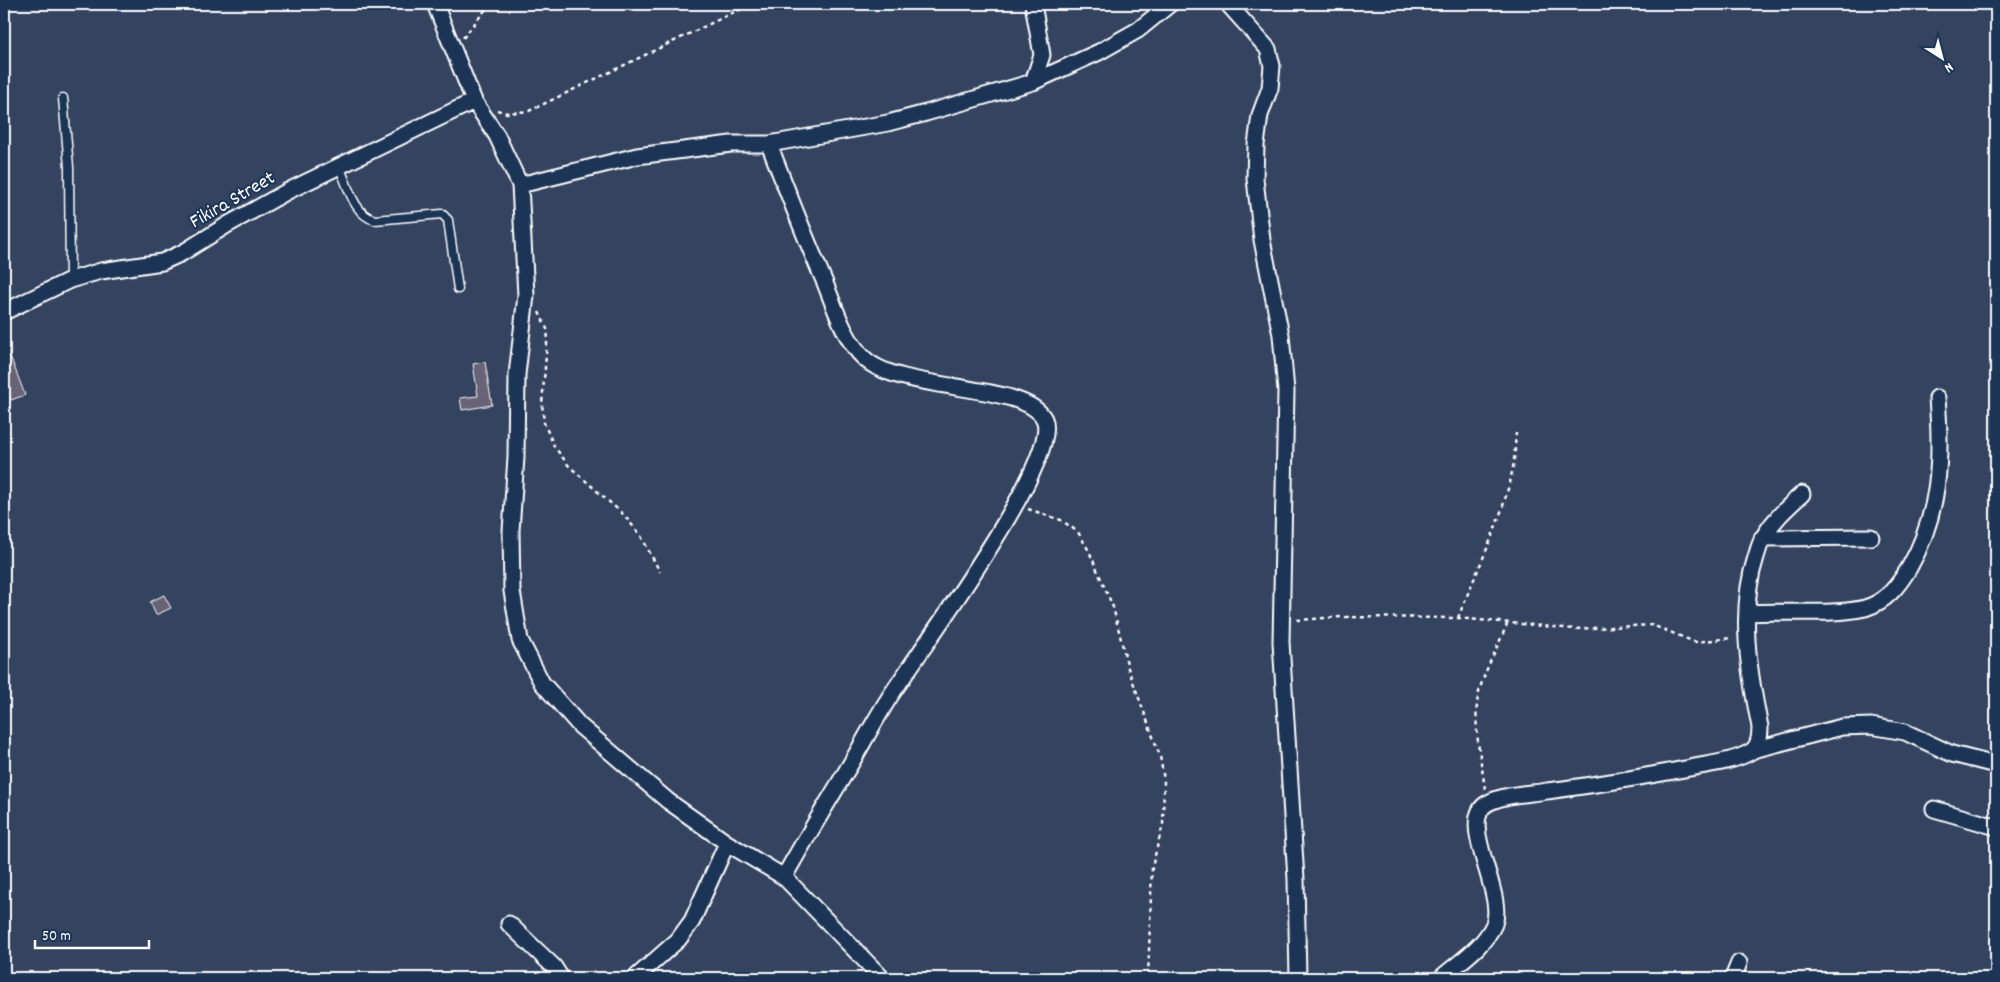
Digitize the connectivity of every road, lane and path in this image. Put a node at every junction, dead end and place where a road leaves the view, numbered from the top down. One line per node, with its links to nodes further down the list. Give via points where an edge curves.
1 (435, 4): 7 (street)
2 (490, 4): 7 (path)
3 (751, 4): 10 (path, via 529,111 507,113)
4 (1033, 4): 8 (street, via 1042,55)
5 (1170, 4): 8 (street, via 1138,30 1099,52)
6 (1228, 4): 27 (street, via 1268,49 1272,66 1270,88 1260,114 1255,179 1262,240 1284,358 1286,421)
7 (454, 48): 10 (street)
8 (1032, 82): 11 (street, via 888,123)
9 (63, 98): 14 (lane, via 69,167)
10 (474, 101): 12 (street, Fikira Street); 13 (street, via 497,136)
11 (769, 144): 13 (street, via 731,144 637,156); 21 (street, via 834,306 853,345 864,358 880,371 905,379 1012,398 1038,411 1044,418 1046,427 1042,447)
12 (340, 168): 14 (street, Fikira Street, via 288,191 168,259); 15 (lane, via 357,207 366,218 442,214 448,220)
13 (520, 185): 16 (street)
14 (70, 280): 17 (street, Fikira Street)
15 (458, 289)
16 (526, 295): 24 (path, via 536,305 548,331 542,404 544,423 554,446 569,466 624,515 642,536); 35 (street, via 517,375 516,457 510,531 512,591 520,640 542,683 580,726 668,801)
17 (4, 312)
18 (1937, 398): 25 (street, via 1940,463 1930,522 1899,586 1883,600 1866,608)
19 (1516, 433): 26 (path, via 1513,467 1506,494)
20 (1802, 494): 23 (street, via 1780,514)
21 (1015, 505): 36 (street, via 1002,531 888,699); 42 (path, via 1061,520 1078,532 1089,551 1113,607 1128,668 1160,756 1164,780 1163,824 1152,867)
22 (1871, 537): 23 (street)
23 (1762, 538): 25 (street, via 1752,570)
24 (660, 572)
25 (1747, 613): 29 (street)
26 (1458, 618): 27 (path, via 1341,617); 28 (path)
27 (1281, 621): 43 (street)
28 (1507, 624): 29 (path, via 1574,629 1652,624 1695,642); 32 (path, via 1484,679 1477,707)
29 (1748, 634): 30 (street, via 1760,727 1759,739)
30 (1753, 750): 31 (street, via 1842,728 1871,726 1905,732 1952,754); 32 (street, via 1726,760 1611,783 1509,796)
31 (1996, 765)
32 (1487, 803): 44 (street, via 1477,814 1476,830 1494,900 1494,923 1482,943)
33 (1934, 809): 34 (street)
34 (1996, 827)
35 (727, 843): 36 (street); 40 (street, via 692,921 678,940)
36 (784, 877): 41 (street)
37 (509, 924): 39 (street, via 554,967)
38 (1739, 963): 45 (street)
39 (561, 978)
40 (635, 978)
41 (882, 978)
42 (1148, 978)
43 (1298, 978)
44 (1441, 978)
45 (1733, 978)

